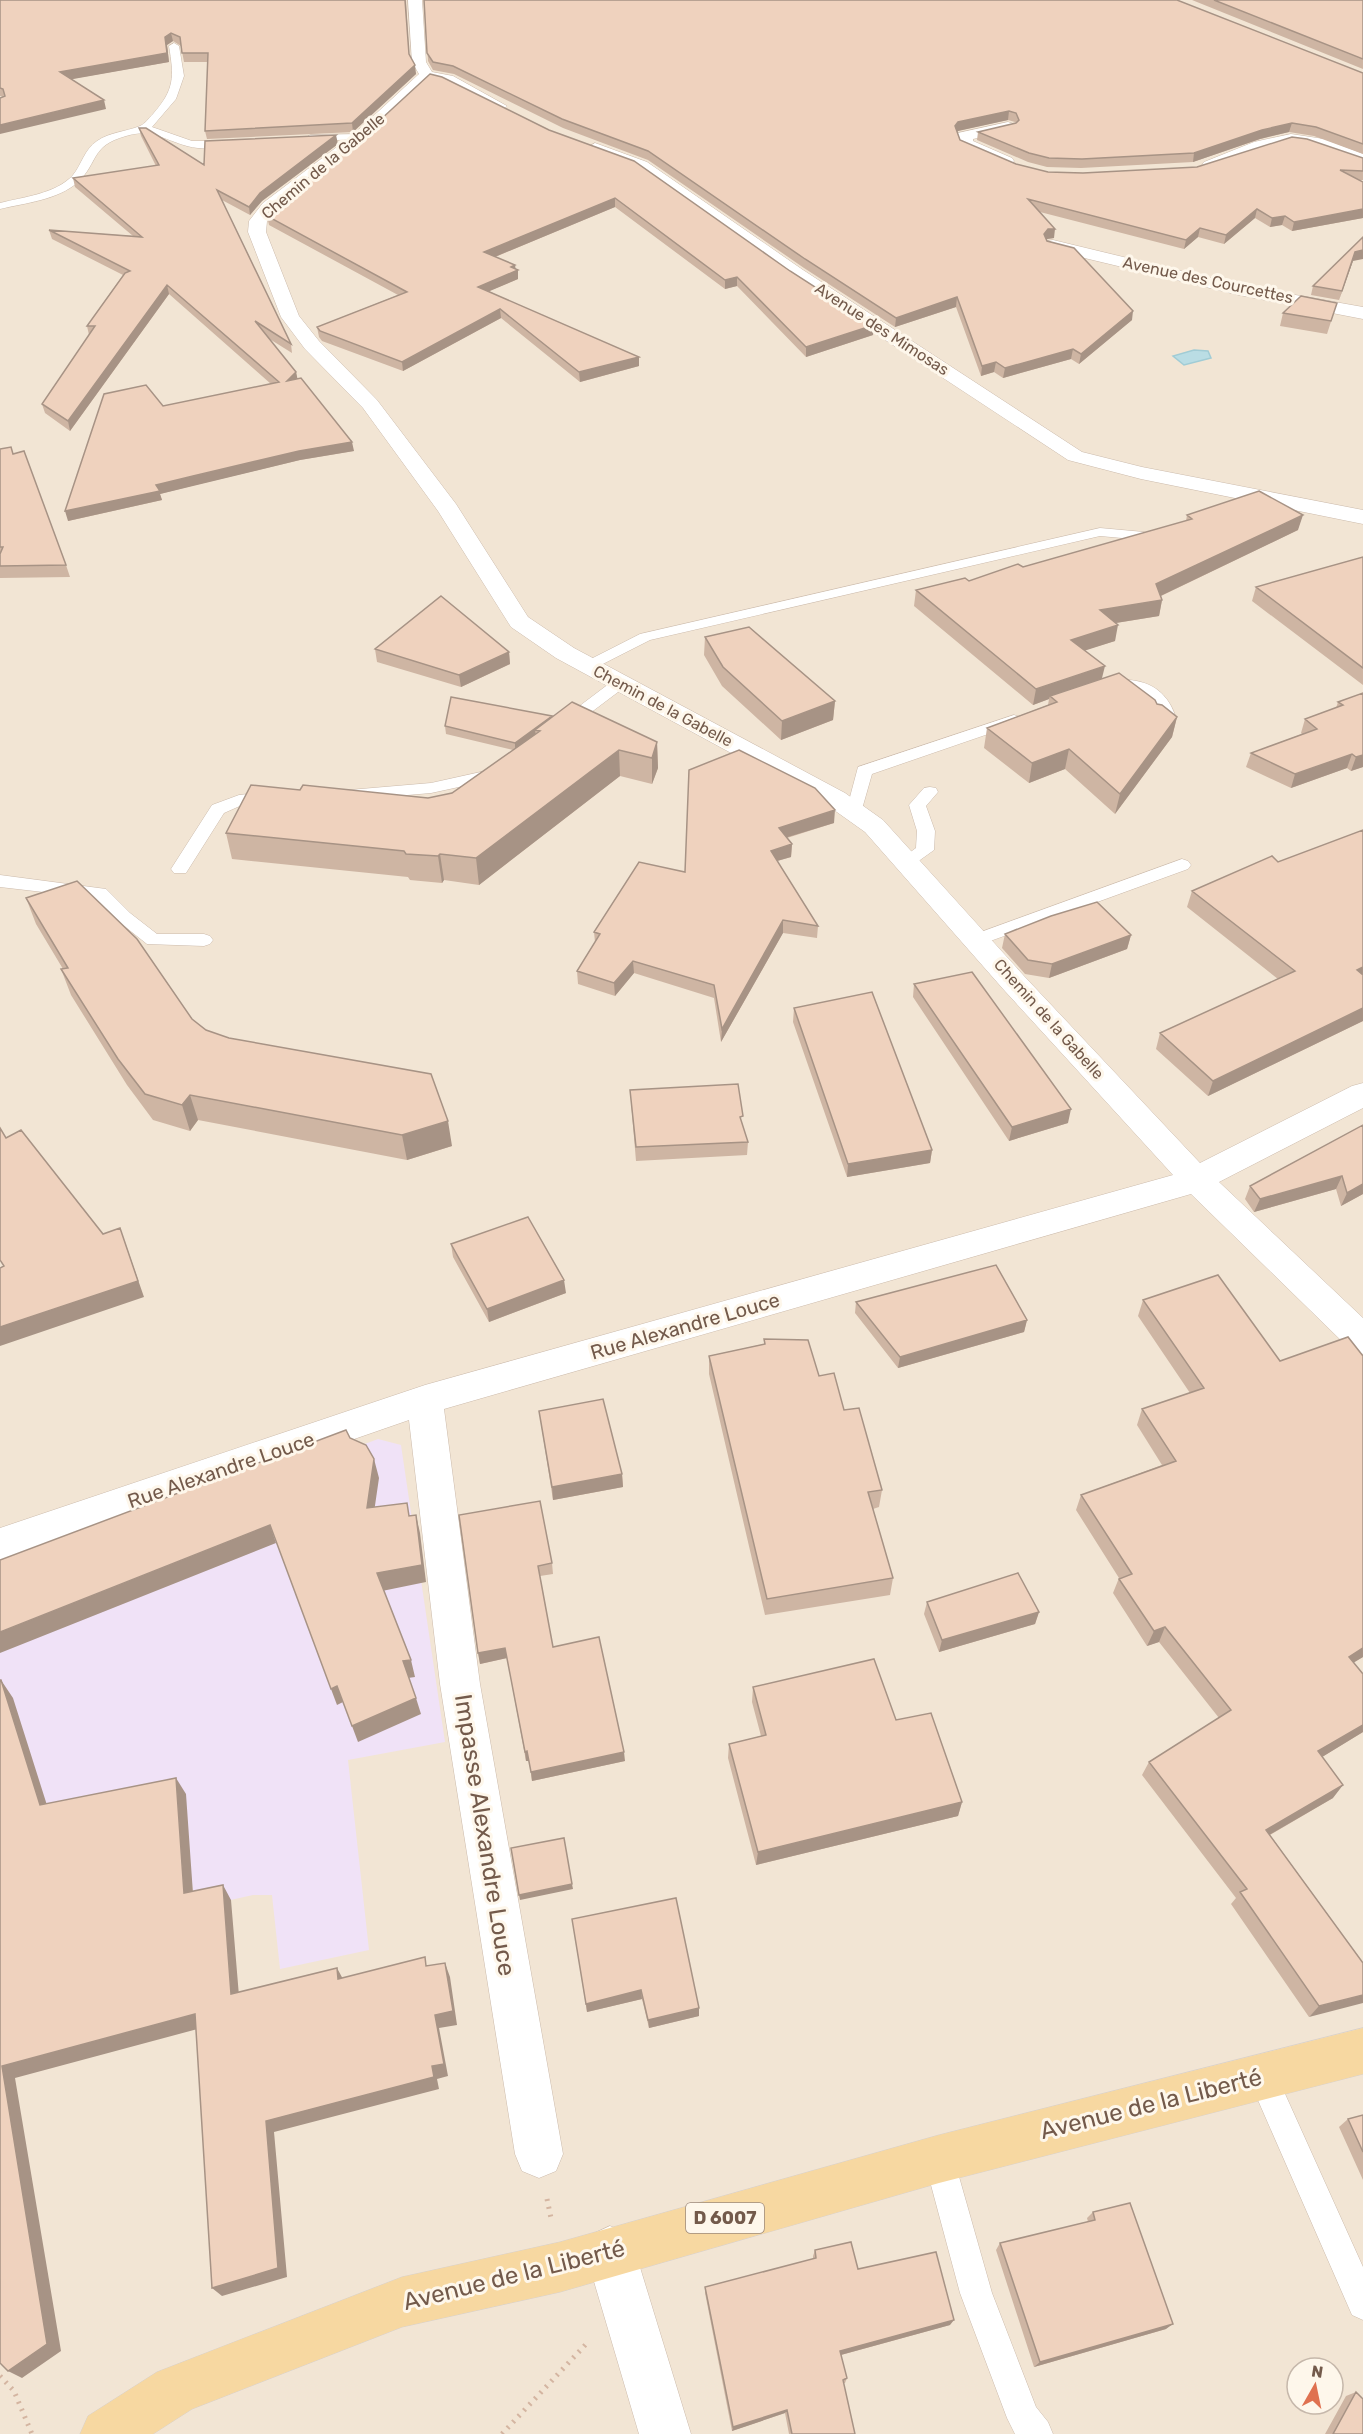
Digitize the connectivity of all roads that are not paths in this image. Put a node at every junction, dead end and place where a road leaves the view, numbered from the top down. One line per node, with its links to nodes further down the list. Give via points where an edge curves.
1 (415, 0): 3 (street, via 419,62)
2 (174, 46): 6 (lane, via 179,76 171,99)
3 (427, 75): 4 (street, via 448,79); 7 (street, Chemin de la Gabelle)
4 (514, 113)
5 (1008, 126): 12 (street, via 964,136 966,144)
6 (146, 128): 10 (lane, via 190,144); 14 (lane, via 97,145 81,173 69,184)
7 (360, 137): 8 (lane); 19 (street, Chemin de la Gabelle, via 268,207 258,221 257,232 290,317 377,413 448,509 519,622)
8 (298, 139)
9 (577, 141): 17 (street, Avenue des Mimosas, via 641,165 1075,456)
10 (240, 143)
11 (1363, 160): 13 (street, via 1290,139)
12 (1022, 168)
13 (1195, 169)
14 (0, 206)
15 (1053, 245): 16 (street, Avenue des Courcettes, via 1239,290)
16 (1363, 313)
17 (1363, 517)
18 (1144, 536): 19 (lane, via 1100,532 645,636)
19 (588, 666): 20 (street, Chemin de la Gabelle)
20 (620, 683): 24 (lane); 29 (street, Chemin de la Gabelle)
21 (1090, 693): 23 (lane, via 1113,686 1141,685 1165,705 1167,715)
22 (1033, 713): 29 (lane, via 864,771)
23 (1160, 720)
24 (545, 739)
25 (517, 760): 27 (lane, via 498,774 431,788)
26 (930, 792): 30 (lane, via 917,805 926,831 925,850)
27 (338, 796)
28 (291, 797): 32 (lane, via 239,800 218,809)
29 (854, 812): 30 (street, Chemin de la Gabelle, via 874,826)
30 (907, 861): 35 (street, Chemin de la Gabelle)
31 (1182, 865): 35 (lane)
32 (180, 869)
33 (0, 881): 34 (lane, via 100,893 153,940)
34 (204, 940)
35 (976, 940): 37 (street, Chemin de la Gabelle)
36 (1363, 1094): 37 (street, Rue Alexandre Louce)
37 (1196, 1179): 38 (street, Chemin de la Gabelle); 39 (street, Rue Alexandre Louce)
38 (1363, 1340)
39 (425, 1400): 40 (street, Rue Alexandre Louce); 43 (street, Impasse Alexandre Louce, via 437,1519 475,1790)
40 (0, 1545)
41 (1363, 2051): 42 (main road, Avenue de la Liberté / D 6007)
42 (1262, 2075): 44 (main road, Avenue de la Liberté / D 6007); 46 (lane)
43 (539, 2154)
44 (939, 2159): 45 (main road, Avenue de la Liberté / D 6007); 49 (lane, via 976,2293 1024,2418)
45 (609, 2251): 47 (main road, Avenue de la Liberté / D 6007, via 560,2267 402,2302 175,2390); 48 (street)
46 (1363, 2304)
47 (106, 2434)
48 (665, 2434)
49 (1036, 2434)

